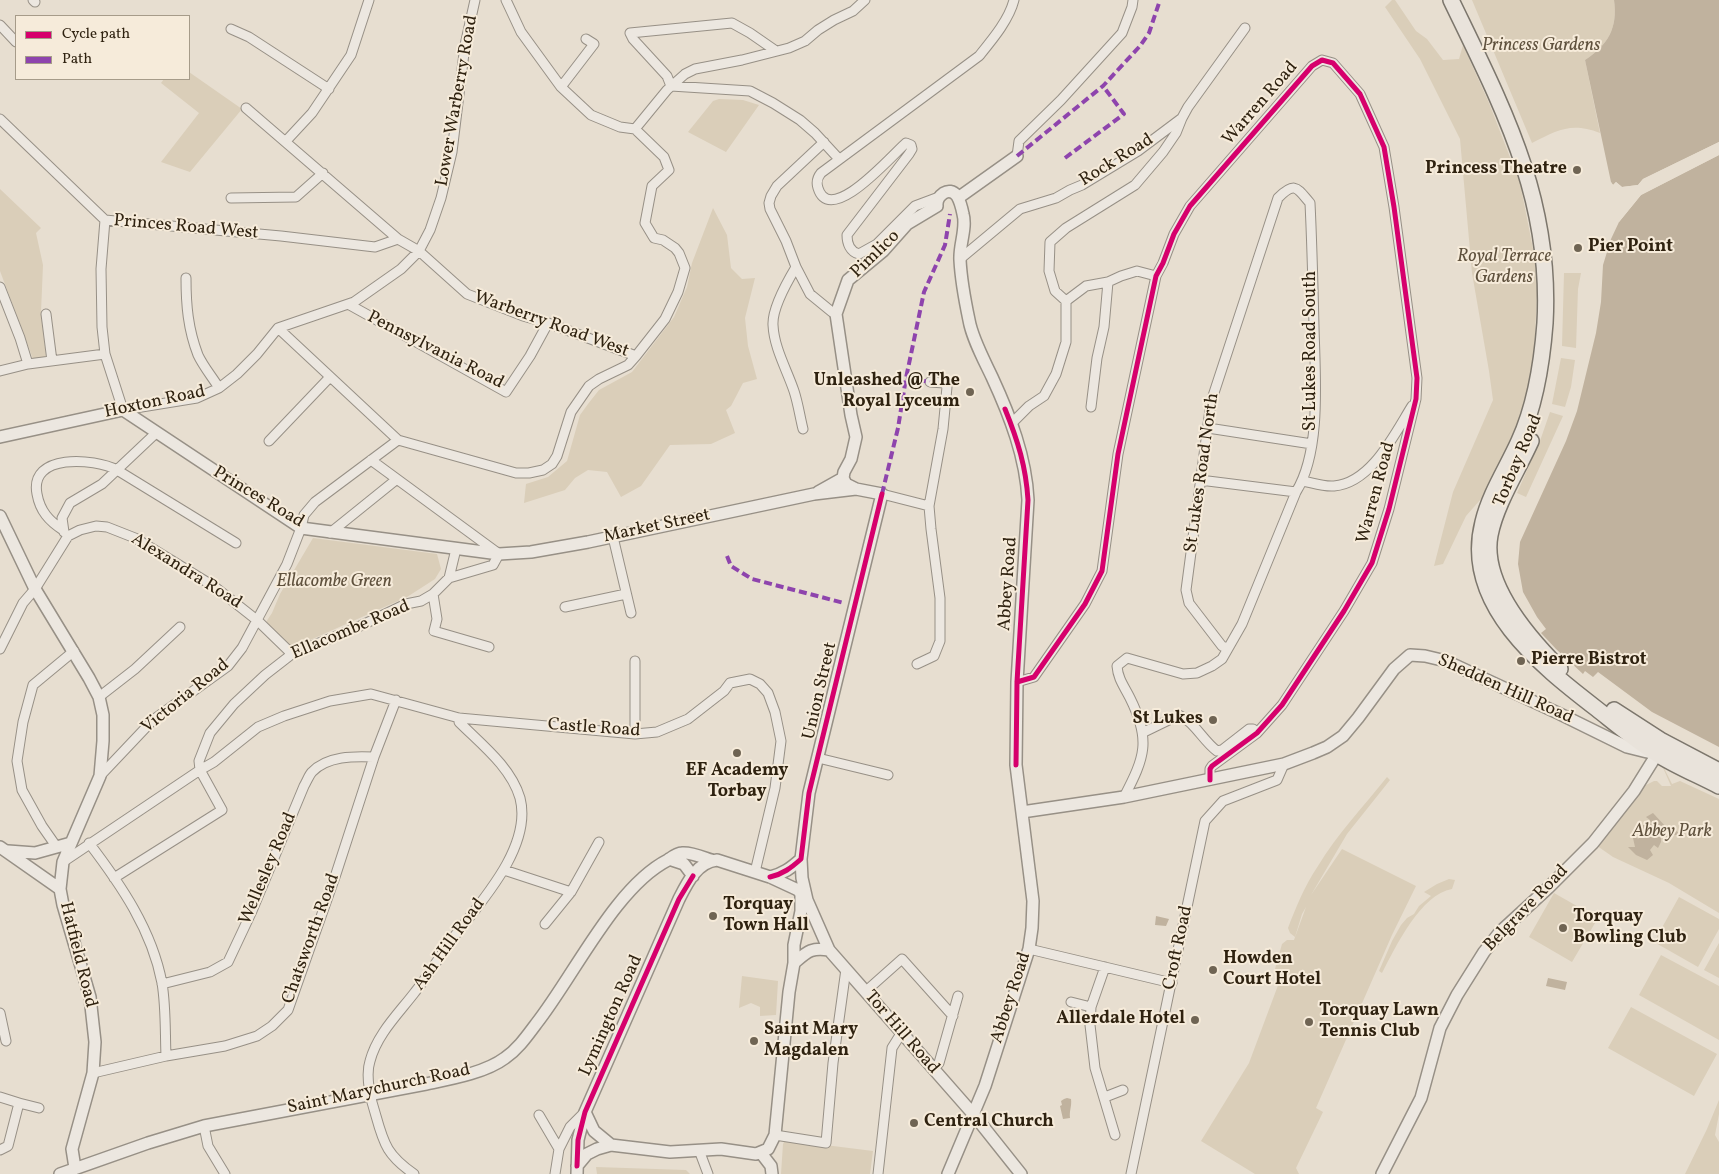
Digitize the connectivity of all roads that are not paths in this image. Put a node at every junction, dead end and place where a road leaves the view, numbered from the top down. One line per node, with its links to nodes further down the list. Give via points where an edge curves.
1 (369, 0): 16 (street, via 351,55)
2 (475, 0): 31 (street, Lower Warberry Road, via 465,45 452,152)
3 (506, 0): 15 (street, via 521,32)
4 (865, 0): 13 (street, via 805,41)
5 (1014, 0): 24 (street, via 996,35 979,56)
6 (1132, 0): 23 (street, via 1122,33 1020,142)
7 (1457, 2): 106 (main road, Torbay Road, via 1492,64 1519,124 1547,209 1555,272 1551,363 1544,401 1530,442 1493,524 1489,542 1492,565 1498,586 1531,638 1559,668); 106 (main road, Torbay Road, via 1515,139 1533,196 1543,246 1545,279 1545,322 1535,396 1524,429 1486,510 1479,551 1481,568 1494,602 1530,654 1558,679)
8 (0, 25): 12 (street)
9 (1245, 28): 19 (street, Rock Road)
10 (231, 29): 16 (street)
11 (586, 39): 15 (street, via 594,44)
12 (15, 41)
13 (776, 51): 14 (street, via 695,69); 14 (street, via 732,23 630,33 667,76)
14 (671, 86): 20 (street); 22 (street, via 750,91 800,120)
15 (561, 87): 20 (street, via 591,115 620,127)
16 (329, 89): 21 (street)
17 (246, 108): 21 (street, Warberry Road West)
18 (0, 118): 30 (street)
19 (1182, 118): 34 (street, Rock Road, via 1138,151 1082,185 1056,198 1020,209); 40 (street, via 1163,152 1135,185 1066,228 1050,242 1049,271 1055,291)
20 (635, 129): 47 (street, via 664,157 668,170 652,186 645,223 654,238 675,248 685,268 665,319)
21 (286, 141): 25 (street, Warberry Road West)
22 (824, 142): 24 (street); 35 (street, via 777,186 769,203)
23 (1017, 156): 28 (street)
24 (839, 159): 29 (street, via 818,177 818,190 827,200 835,200 866,182 906,143 912,149 847,235 848,244 856,254 863,254 877,244 915,206)
25 (323, 173): 27 (street, via 296,197); 32 (street, Warberry Road West)
26 (1298, 189): 58 (street, St Lukes Road North, via 1287,188 1278,198 1211,402); 64 (street, St Lukes Road South, via 1310,203 1316,388)
27 (231, 198)
28 (958, 199): 29 (street, via 955,194 944,192); 34 (street, Abbey Road, via 964,217)
29 (938, 203): 43 (street, Pimlico, via 907,224 883,251 848,280)
30 (105, 220): 32 (street, Princes Road West, via 375,247); 46 (street, Princes Road West, via 100,300)
31 (430, 230): 33 (street, Hoxton Road)
32 (398, 239): 33 (street, Warberry Road West)
33 (418, 251): 41 (street, Hoxton Road, via 401,269); 44 (street, Warberry Road West, via 467,294)
34 (960, 259): 57 (street, Abbey Road, via 969,322)
35 (796, 267): 43 (street, via 810,294); 59 (street, via 786,284 773,323)
36 (1156, 276): 38 (street, via 1137,271); 54 (street, Warren Road, via 1190,206 1312,66 1322,60 1333,63 1360,94 1384,148 1417,378); 99 (street, Warren Road, via 1118,454 1102,571 1085,604 1034,677)
37 (186, 278): 53 (street, via 187,314 194,340 199,356)
38 (1108, 282): 40 (street, via 1086,286); 55 (street)
39 (0, 287): 49 (street)
40 (1066, 301): 57 (street, via 1066,342 1056,374 1044,396)
41 (348, 304): 44 (street, Pennsylvania Road, via 506,392); 45 (street, Hoxton Road)
42 (46, 314): 48 (street)
43 (836, 314): 67 (street, Pimlico, via 856,437)
44 (548, 324): 47 (street, Warberry Road West)
45 (278, 328): 51 (street); 53 (street, Hoxton Road, via 237,374)
46 (105, 354): 48 (street); 56 (street, Princes Road West)
47 (636, 356): 62 (street, Warberry Road West, via 589,386 571,412 557,456 543,470 516,473)
48 (52, 361): 49 (street)
49 (28, 364): 50 (street)
50 (0, 371)
51 (330, 377): 62 (street); 63 (street)
52 (930, 382): 75 (street, via 944,383 948,387)
53 (219, 388): 56 (street, Hoxton Road, via 197,398)
54 (1416, 399): 70 (street, via 1390,442 1367,471 1350,483 1330,487); 104 (street, Warren Road, via 1372,563 1282,705)
55 (1091, 407)
56 (123, 410): 60 (street, Princes Road); 61 (street, Hoxton Road)
57 (1011, 424): 99 (street, Abbey Road, via 1022,453 1028,500)
58 (1208, 428): 64 (street); 69 (street, St Lukes Road North)
59 (803, 429)
60 (156, 433): 66 (street); 77 (street, Princes Road)
61 (0, 437)
62 (398, 440): 65 (street, Victoria Road)
63 (269, 441)
64 (1312, 444): 70 (street, St Lukes Road South)
65 (371, 460): 68 (street); 77 (street, Victoria Road, via 315,502 304,514)
66 (117, 470): 78 (street, via 102,484 70,504 62,518); 78 (street, via 99,463 62,462 53,464 37,477 35,485 39,505); 81 (street)
67 (843, 478): 71 (street, via 846,484); 73 (street, Market Street)
68 (397, 479): 79 (street); 83 (street)
69 (1200, 480): 72 (street); 93 (street, St Lukes Road North, via 1186,590 1189,603 1222,646)
70 (1303, 481): 72 (street, St Lukes Road South)
71 (856, 489): 73 (street, Market Street); 74 (street, Market Street)
72 (1296, 492): 93 (street, St Lukes Road South, via 1242,624)
73 (814, 494): 80 (street, Market Street)
74 (882, 494): 75 (street, Market Street); 108 (street, Union Street)
75 (929, 506): 98 (street, via 940,598 940,641 934,656)
76 (0, 516): 85 (street)
77 (302, 528): 79 (street, Princes Road); 90 (street, Victoria Road)
78 (65, 533): 85 (street); 90 (street, Alexandra Road, via 96,526 135,538 215,587)
79 (330, 533): 82 (street, Princes Road)
80 (613, 536): 83 (street, Market Street, via 531,552); 87 (street)
81 (236, 543)
82 (456, 549): 83 (street, Princes Road); 84 (street)
83 (499, 554): 84 (street, Ellacombe Road, via 493,565)
84 (449, 578): 86 (street, Ellacombe Road)
85 (35, 590): 94 (street, via 23,603); 95 (street)
86 (433, 594): 92 (street, via 437,619 434,631); 96 (street, Ellacombe Road)
87 (626, 594): 88 (street); 89 (street)
88 (565, 607)
89 (631, 613)
90 (258, 620): 96 (street, Alexandra Road); 113 (street, Victoria Road, via 228,666 153,720)
91 (180, 627): 100 (street)
92 (488, 647)
93 (1227, 648): 103 (street, St Lukes Road South, via 1222,659 1197,672 1183,674 1127,658 1117,666 1118,676)
94 (0, 649)
95 (74, 651): 100 (street); 121 (street, via 33,686 17,761 22,790)
96 (292, 654): 110 (street, Ellacombe Road, via 234,704 210,733 199,761)
97 (635, 661): 105 (street)
98 (917, 664)
99 (1017, 682): 117 (street, Abbey Road, via 1016,765)
100 (99, 697): 113 (street, via 104,741)
101 (396, 700): 102 (street, Castle Road); 107 (street, Chatsworth Road); 110 (street, Castle Road, via 371,694 330,701 284,716 258,727)
102 (459, 718): 105 (street, Castle Road); 127 (street, Ash Hill Road, via 459,722 495,757 520,797 522,826)
103 (1144, 732): 104 (street, via 1179,715 1217,751 1250,729); 116 (street, via 1142,754)
104 (1257, 733): 114 (street, Warren Road, via 1212,766)
105 (635, 734): 128 (street, Castle Road, via 657,732 688,719 730,683 750,679 768,693 781,741 775,788)
106 (1659, 748): 109 (street, Shedden Hill Road, via 1626,747 1446,661 1410,655 1394,668 1343,736 1327,747); 111 (main road, Torbay Road); 115 (main road, Torbay Road); 183 (street, Belgrave Road, via 1634,791 1593,842 1500,932 1484,952 1440,1028 1422,1098)
107 (374, 757): 142 (street, Wellesley Road, via 352,756 322,764 312,772 228,962 210,972); 151 (street, Chatsworth Road, via 288,1010 257,1036 225,1046)
108 (818, 758): 112 (street); 124 (street, Union Street, via 809,793)
109 (1284, 764): 114 (street, Shedden Hill Road); 141 (street, Croft Road, via 1277,780 1223,801 1205,822)
110 (200, 770): 120 (street); 131 (street, via 222,810)
111 (1719, 770)
112 (888, 775)
113 (100, 776): 119 (street, Victoria Road)
114 (1210, 780): 116 (street, Shedden Hill Road)
115 (1719, 786)
116 (1124, 798): 117 (street, Shedden Hill Road)
117 (1022, 812): 136 (street, Abbey Road, via 1033,901)
118 (599, 842): 133 (street)
119 (71, 843): 121 (street); 126 (street, Victoria Road)
120 (89, 843): 126 (street); 131 (street)
121 (56, 846): 122 (street, via 35,853)
122 (3, 849): 132 (street)
123 (669, 859): 125 (street, via 681,853); 129 (street, via 684,864); 155 (street, Saint Marychurch Road, via 646,873 622,901 548,1009 518,1047 504,1059 459,1077)
124 (801, 859): 130 (street, via 790,870); 134 (street, Union Street)
125 (711, 860): 128 (street); 129 (street)
126 (63, 862): 132 (street, Victoria Road)
127 (504, 870): 133 (street); 155 (street, Ash Hill Road, via 378,1040 369,1062)
128 (755, 872): 130 (street)
129 (692, 876): 160 (street, Lymington Road)
130 (770, 877): 134 (street)
131 (114, 878): 142 (street, via 143,925)
132 (60, 889): 153 (street, Hatfield Road, via 90,997 95,1042)
133 (571, 892): 135 (street)
134 (802, 895): 137 (street, Tor Hill Road); 138 (street)
135 (545, 924)
136 (1029, 949): 139 (street); 162 (street, Abbey Road)
137 (829, 950): 138 (street, via 817,948 808,951); 140 (street, Tor Hill Road)
138 (794, 963): 164 (street)
139 (1105, 967): 141 (street); 146 (street)
140 (846, 969): 143 (street, Tor Hill Road); 164 (street, via 826,1143)
141 (1172, 983): 182 (street, Croft Road)
142 (162, 984): 151 (street)
143 (866, 991): 148 (street, via 902,959); 149 (street, Tor Hill Road)
144 (958, 996): 148 (street)
145 (1071, 1002): 146 (street)
146 (1091, 1007): 157 (street, via 1095,1068)
147 (0, 1013): 150 (street)
148 (953, 1016): 152 (street, via 939,1063)
149 (902, 1032): 152 (street, Tor Hill Road); 179 (street, via 892,1048)
150 (6, 1041)
151 (166, 1056): 153 (street, Chatsworth Road)
152 (933, 1069): 162 (street, Tor Hill Road)
153 (93, 1073): 171 (street, Hatfield Road, via 72,1149)
154 (1123, 1090): 157 (street)
155 (369, 1095): 163 (street, Saint Marychurch Road); 175 (street, Ash Hill Road, via 383,1143 398,1163)
156 (0, 1097): 158 (street)
157 (1105, 1097): 165 (street)
158 (20, 1102): 159 (street); 167 (street, via 8,1146)
159 (39, 1108)
160 (585, 1112): 166 (street, via 594,1131); 168 (street, via 570,1127); 172 (street, Lymington Road, via 578,1140)
161 (539, 1115): 168 (street)
162 (974, 1116): 180 (street); 181 (street, Tor Hill Road)
163 (204, 1126): 171 (street, Saint Marychurch Road); 174 (street, via 208,1146)
164 (775, 1135): 170 (street)
165 (1115, 1135)
166 (611, 1145): 169 (street, via 670,1152); 172 (street, via 587,1154)
167 (0, 1150)
168 (559, 1150): 176 (street)
169 (699, 1150): 170 (street, via 721,1149 756,1154); 177 (street)
170 (765, 1151): 178 (street)
171 (75, 1168): 173 (street, Saint Marychurch Road)
172 (577, 1170)
173 (60, 1174)
174 (225, 1174)
175 (414, 1174)
176 (555, 1174)
177 (708, 1174)
178 (772, 1174)
179 (878, 1174)
180 (948, 1174)
181 (1021, 1174)
182 (1131, 1174)
183 (1382, 1174)

